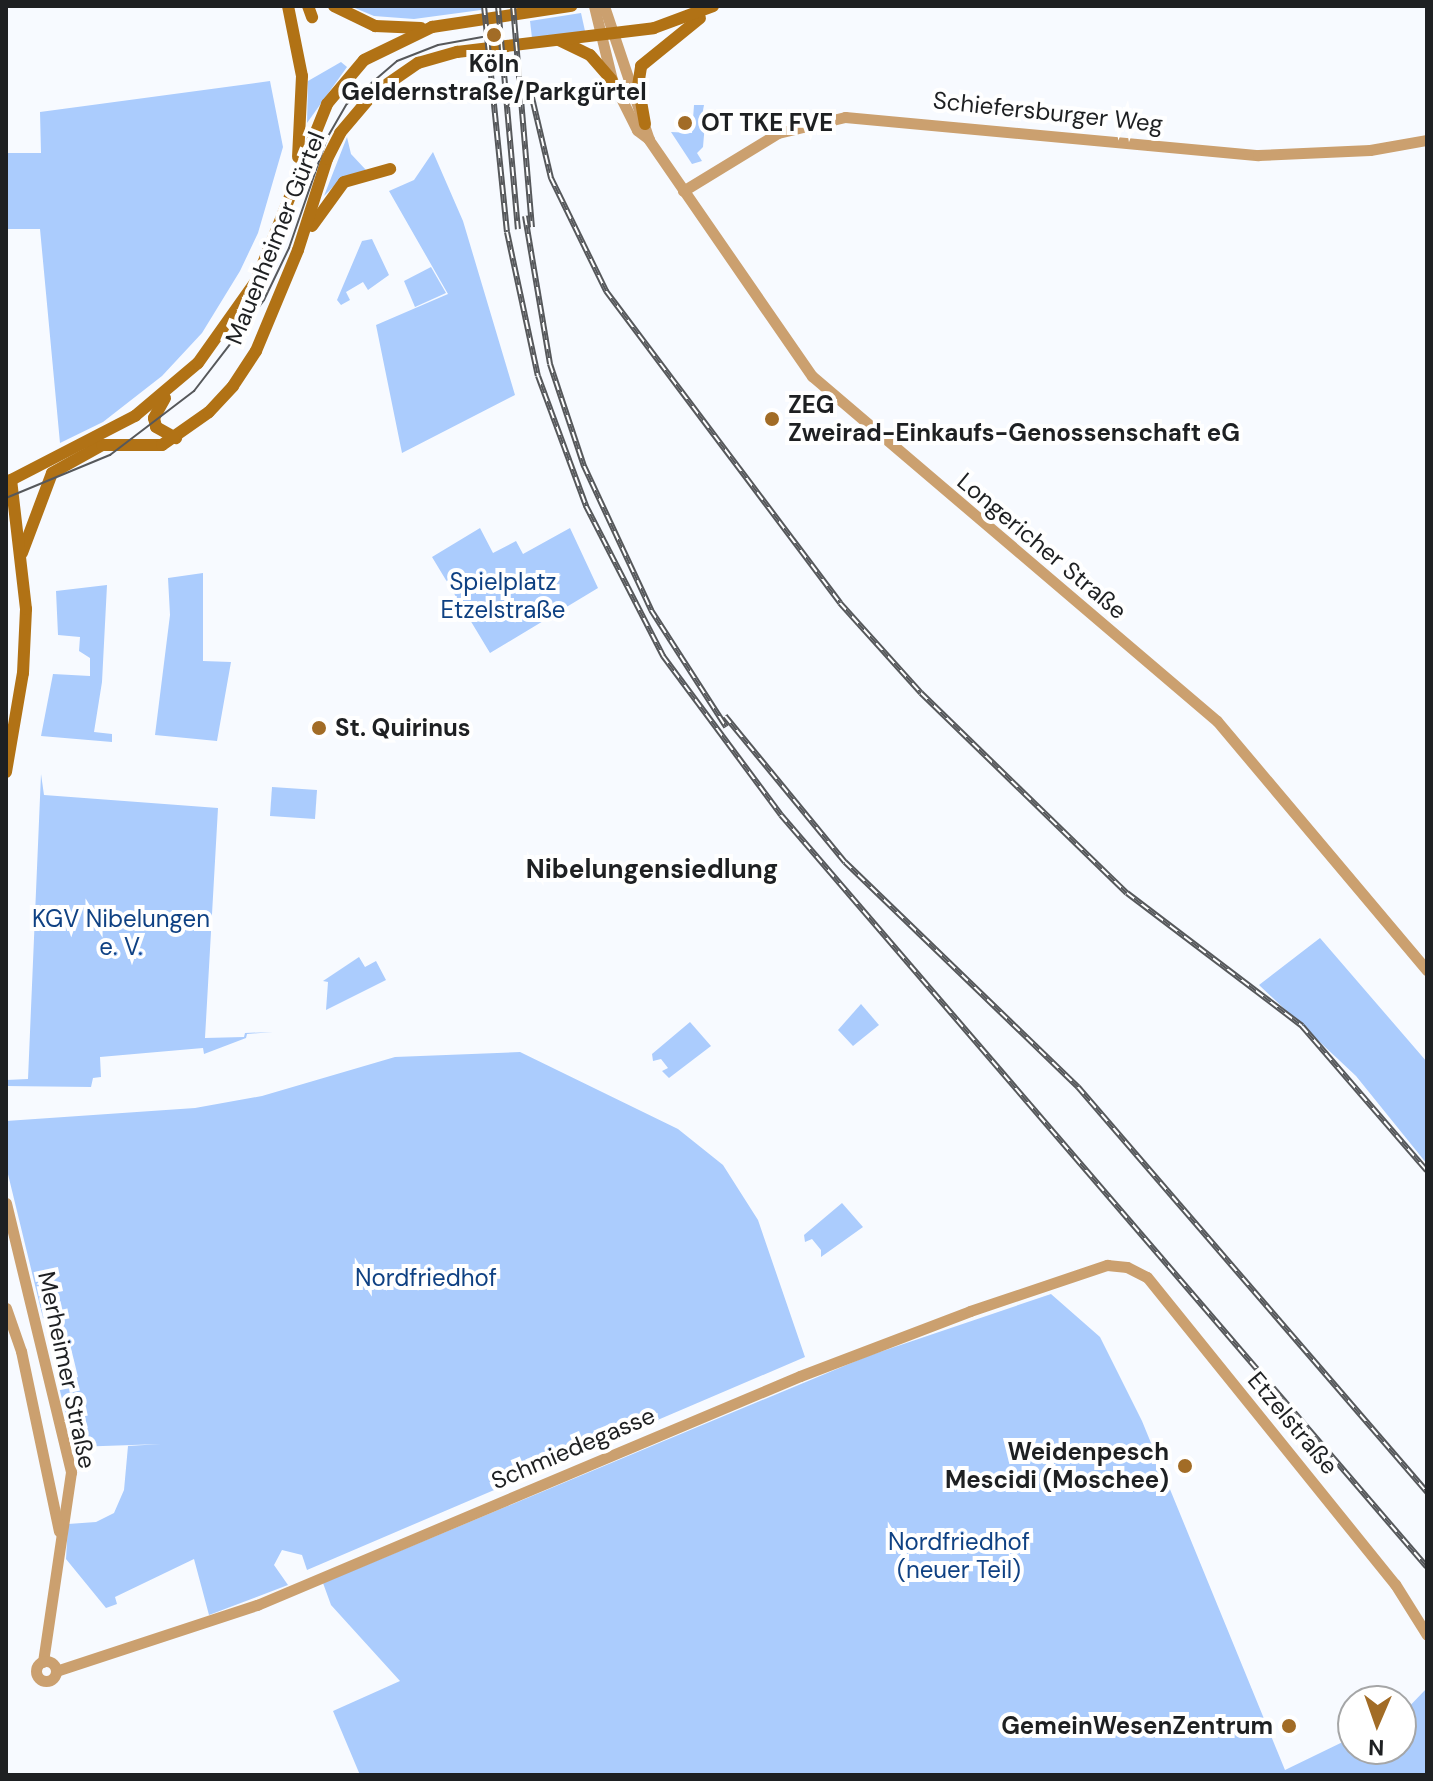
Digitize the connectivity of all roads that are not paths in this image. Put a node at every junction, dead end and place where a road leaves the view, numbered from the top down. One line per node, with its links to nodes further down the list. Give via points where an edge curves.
1 (288, 6): 15 (main road, via 302,76)
2 (334, 6): 7 (main road, via 375,26)
3 (571, 6): 7 (main road, Mauenheimer Gürtel)
4 (594, 6): 8 (street)
5 (604, 6): 8 (street)
6 (713, 7): 8 (main road, Mauenheimer Gürtel, via 673,24); 11 (main road, via 644,62 638,86)
7 (432, 27): 15 (main road, Mauenheimer Gürtel, via 364,60 327,104)
8 (606, 33): 9 (main road, Mauenheimer Gürtel); 10 (street, Longericher Straße); 11 (street, Longericher Straße)
9 (556, 39): 10 (main road, via 590,55); 17 (main road, Mauenheimer Gürtel, via 437,57 418,63 373,94 327,159)
10 (612, 80): 12 (street, Longericher Straße, via 637,130)
11 (645, 124): 12 (street, Longericher Straße)
12 (649, 140): 16 (street, Longericher Straße)
13 (1427, 140): 16 (street, Schiefersburger Weg, via 1370,150 1258,155 845,117 778,133)
14 (390, 169): 17 (main road, via 344,182)
15 (296, 175): 18 (main road, Mauenheimer Gürtel, via 256,281 229,325)
16 (683, 191): 22 (street, Longericher Straße, via 773,323 828,392 1217,721)
17 (298, 250): 19 (main road, Mauenheimer Gürtel, via 256,351 209,412)
18 (169, 392): 19 (main road, Mauenheimer Gürtel, via 154,418 161,432); 20 (main road, Mauenheimer Gürtel, via 135,416 11,480)
19 (176, 438): 20 (main road, Mauenheimer Gürtel, via 152,448 102,445 60,467 40,498)
20 (21, 556): 21 (main road, via 26,609 23,673)
21 (6, 772)
22 (1427, 970)
23 (6, 1203): 26 (street, Merheimer Straße, via 71,1472)
24 (1107, 1265): 27 (street, Etzelstraße, via 1147,1277 1376,1560); 29 (street, Schmiedegasse, via 800,1376 257,1605)
25 (6, 1308): 26 (street, Merheimer Straße, via 51,1479)
26 (61, 1547): 28 (street, Merheimer Straße)
27 (1427, 1635)
28 (43, 1662): 29 (street); 29 (street, via 36,1668 40,1679 49,1681)
29 (56, 1671)

